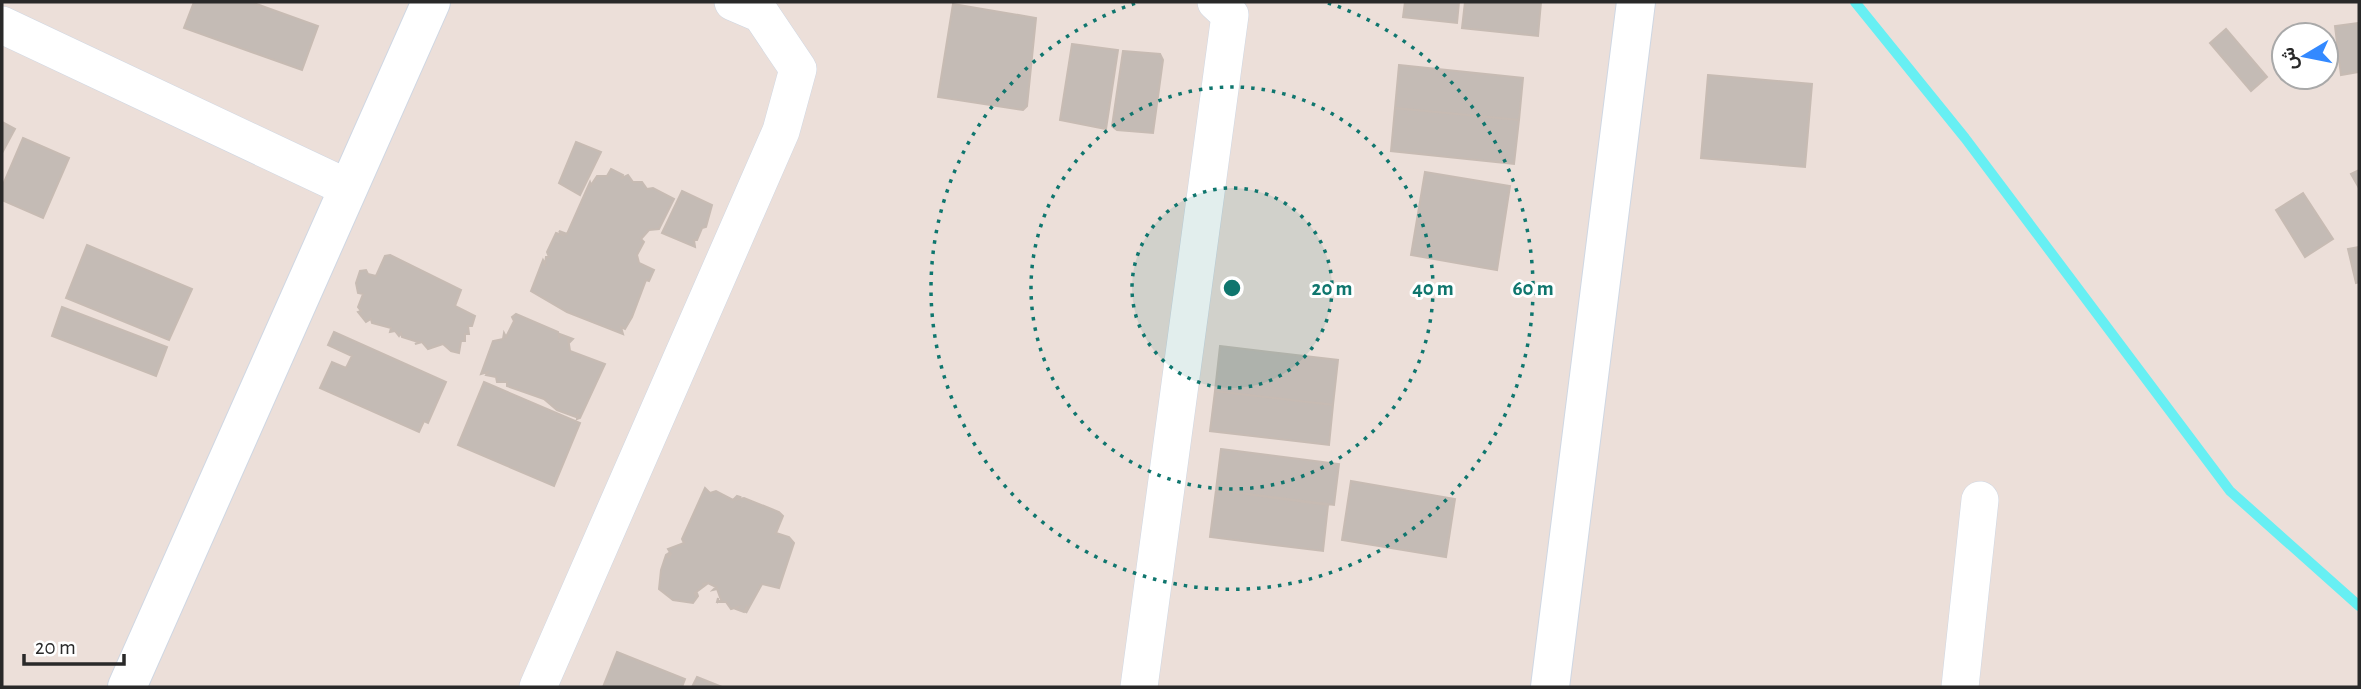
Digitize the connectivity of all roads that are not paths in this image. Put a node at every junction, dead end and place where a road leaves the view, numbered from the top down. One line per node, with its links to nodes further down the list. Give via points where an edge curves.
1 (430, 2): 6 (street)
2 (733, 2): 9 (street, via 761,14 798,69 782,131)
3 (1216, 2): 10 (street, via 1230,15)
4 (1636, 2): 11 (street)
5 (2, 25): 6 (street)
6 (348, 188): 8 (street)
7 (1980, 500): 12 (street)
8 (127, 687)
9 (538, 687)
10 (1139, 687)
11 (1550, 687)
12 (1960, 687)

